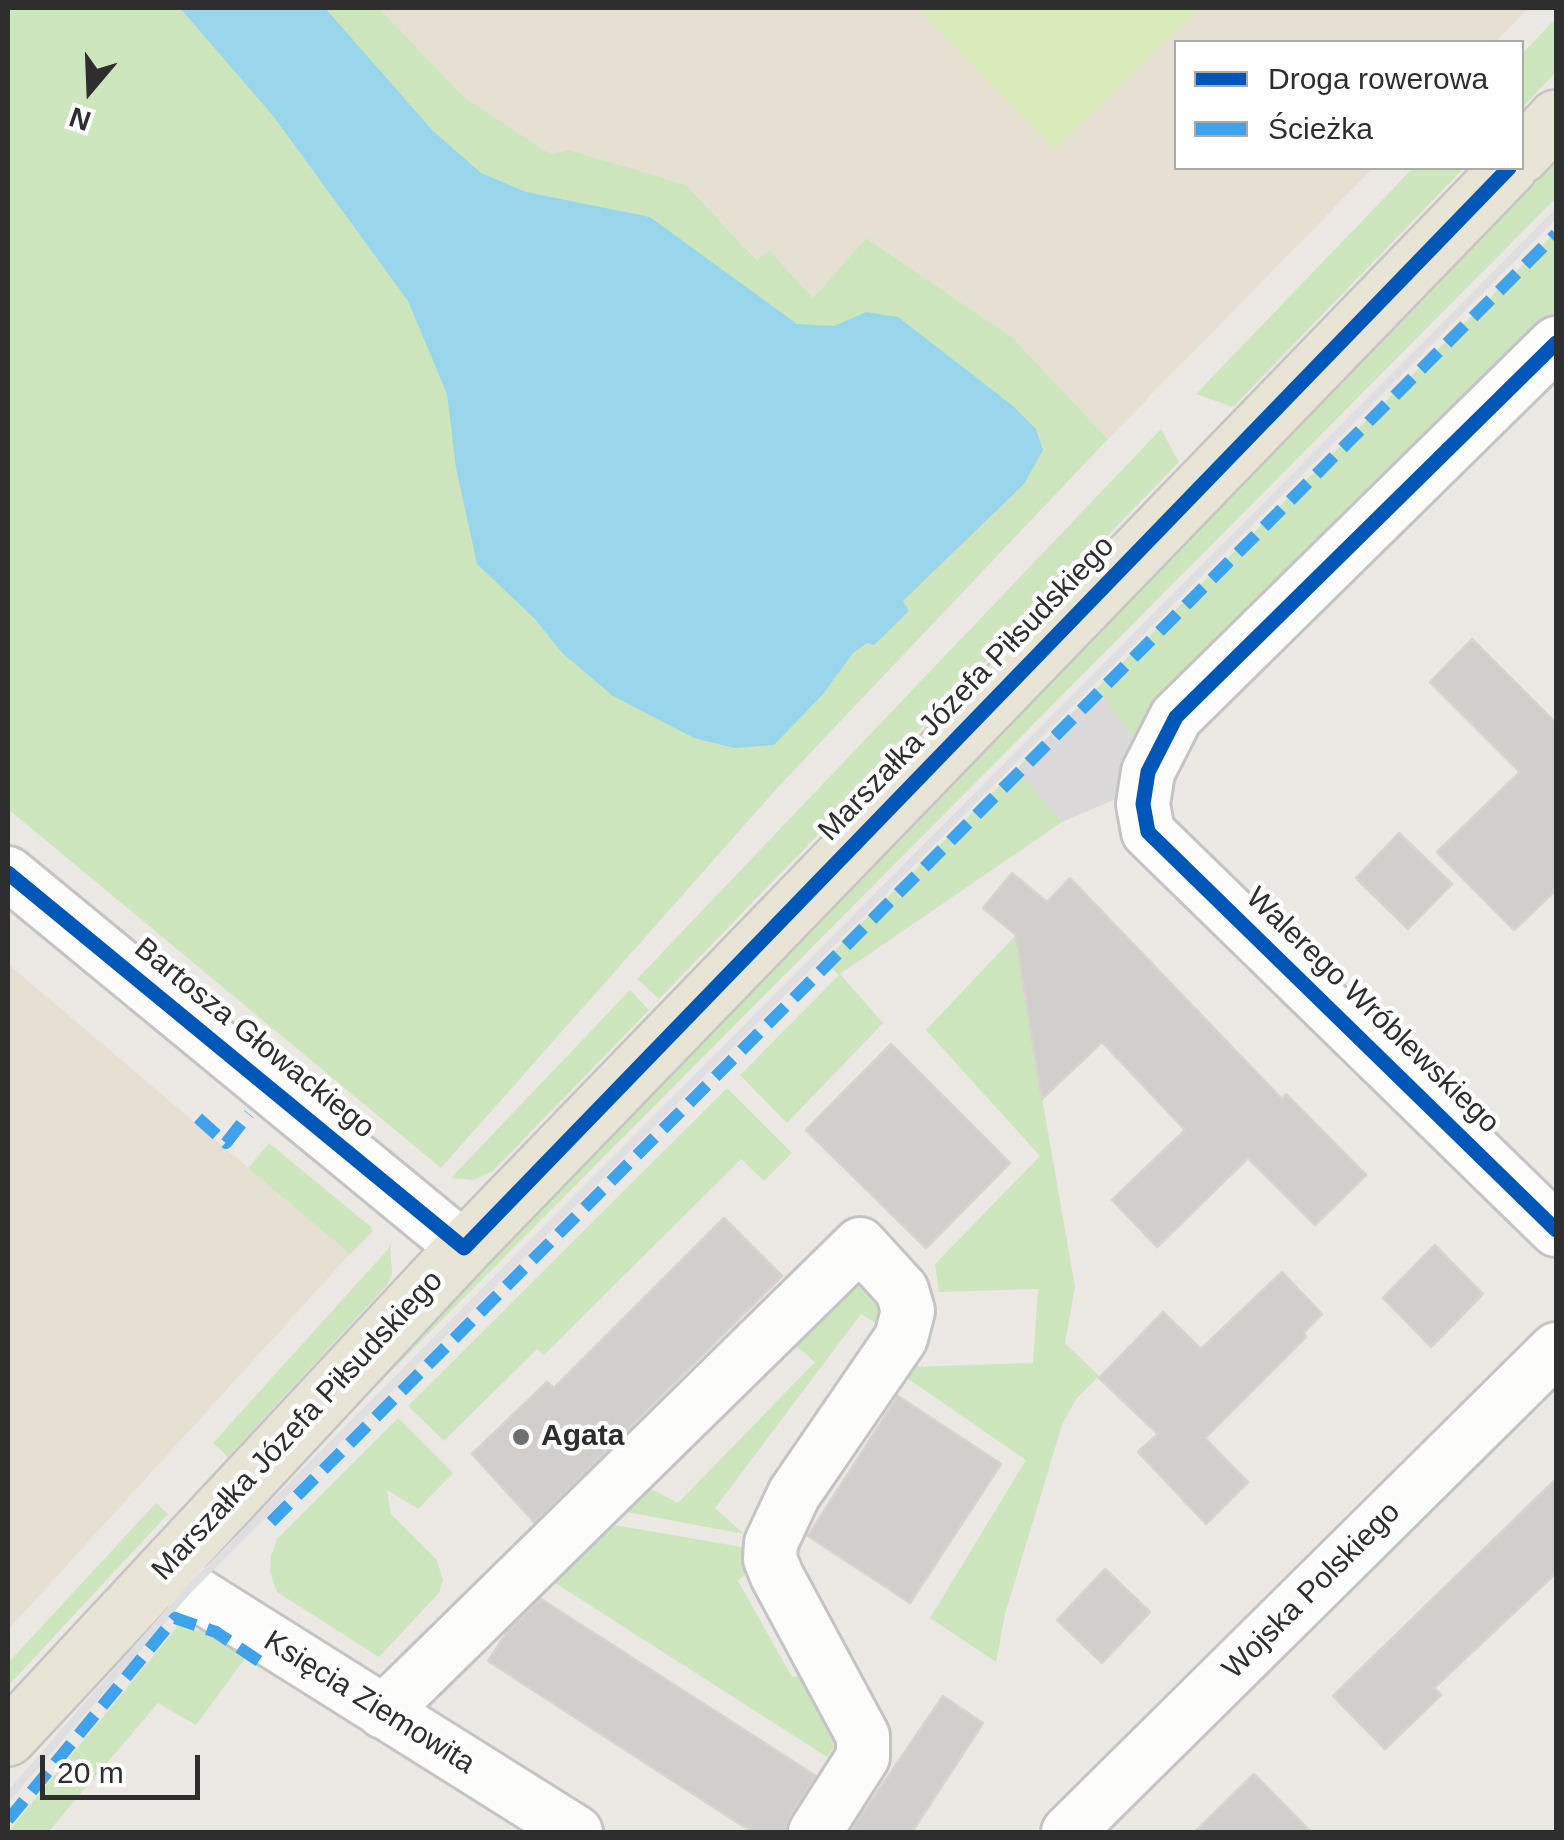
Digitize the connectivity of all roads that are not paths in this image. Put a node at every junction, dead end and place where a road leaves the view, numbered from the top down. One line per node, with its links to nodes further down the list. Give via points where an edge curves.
1 (1556, 118): 2 (main road)
2 (1524, 153)
3 (1507, 170): 7 (main road, Marszałka Józefa Piłsudskiego)
4 (1556, 343): 6 (street, Walerego Wróblewskiego, via 1176,717 1148,772 1144,804 1148,832)
5 (8, 873): 7 (street, Bartosza Głowackiego)
6 (1556, 1230)
7 (464, 1248): 9 (main road, Marszałka Józefa Piłsudskiego)
8 (1556, 1349): 14 (street, Wojska Polskiego)
9 (162, 1572): 10 (street, Księcia Ziemowita); 11 (main road, Marszałka Józefa Piłsudskiego)
10 (383, 1712): 12 (street, Księcia Ziemowita); 13 (street, via 860,1244 902,1290 908,1311 902,1338 794,1494 771,1544 777,1576 863,1736 863,1757)
11 (8, 1738)
12 (576, 1832)
13 (814, 1832)
14 (1068, 1832)

